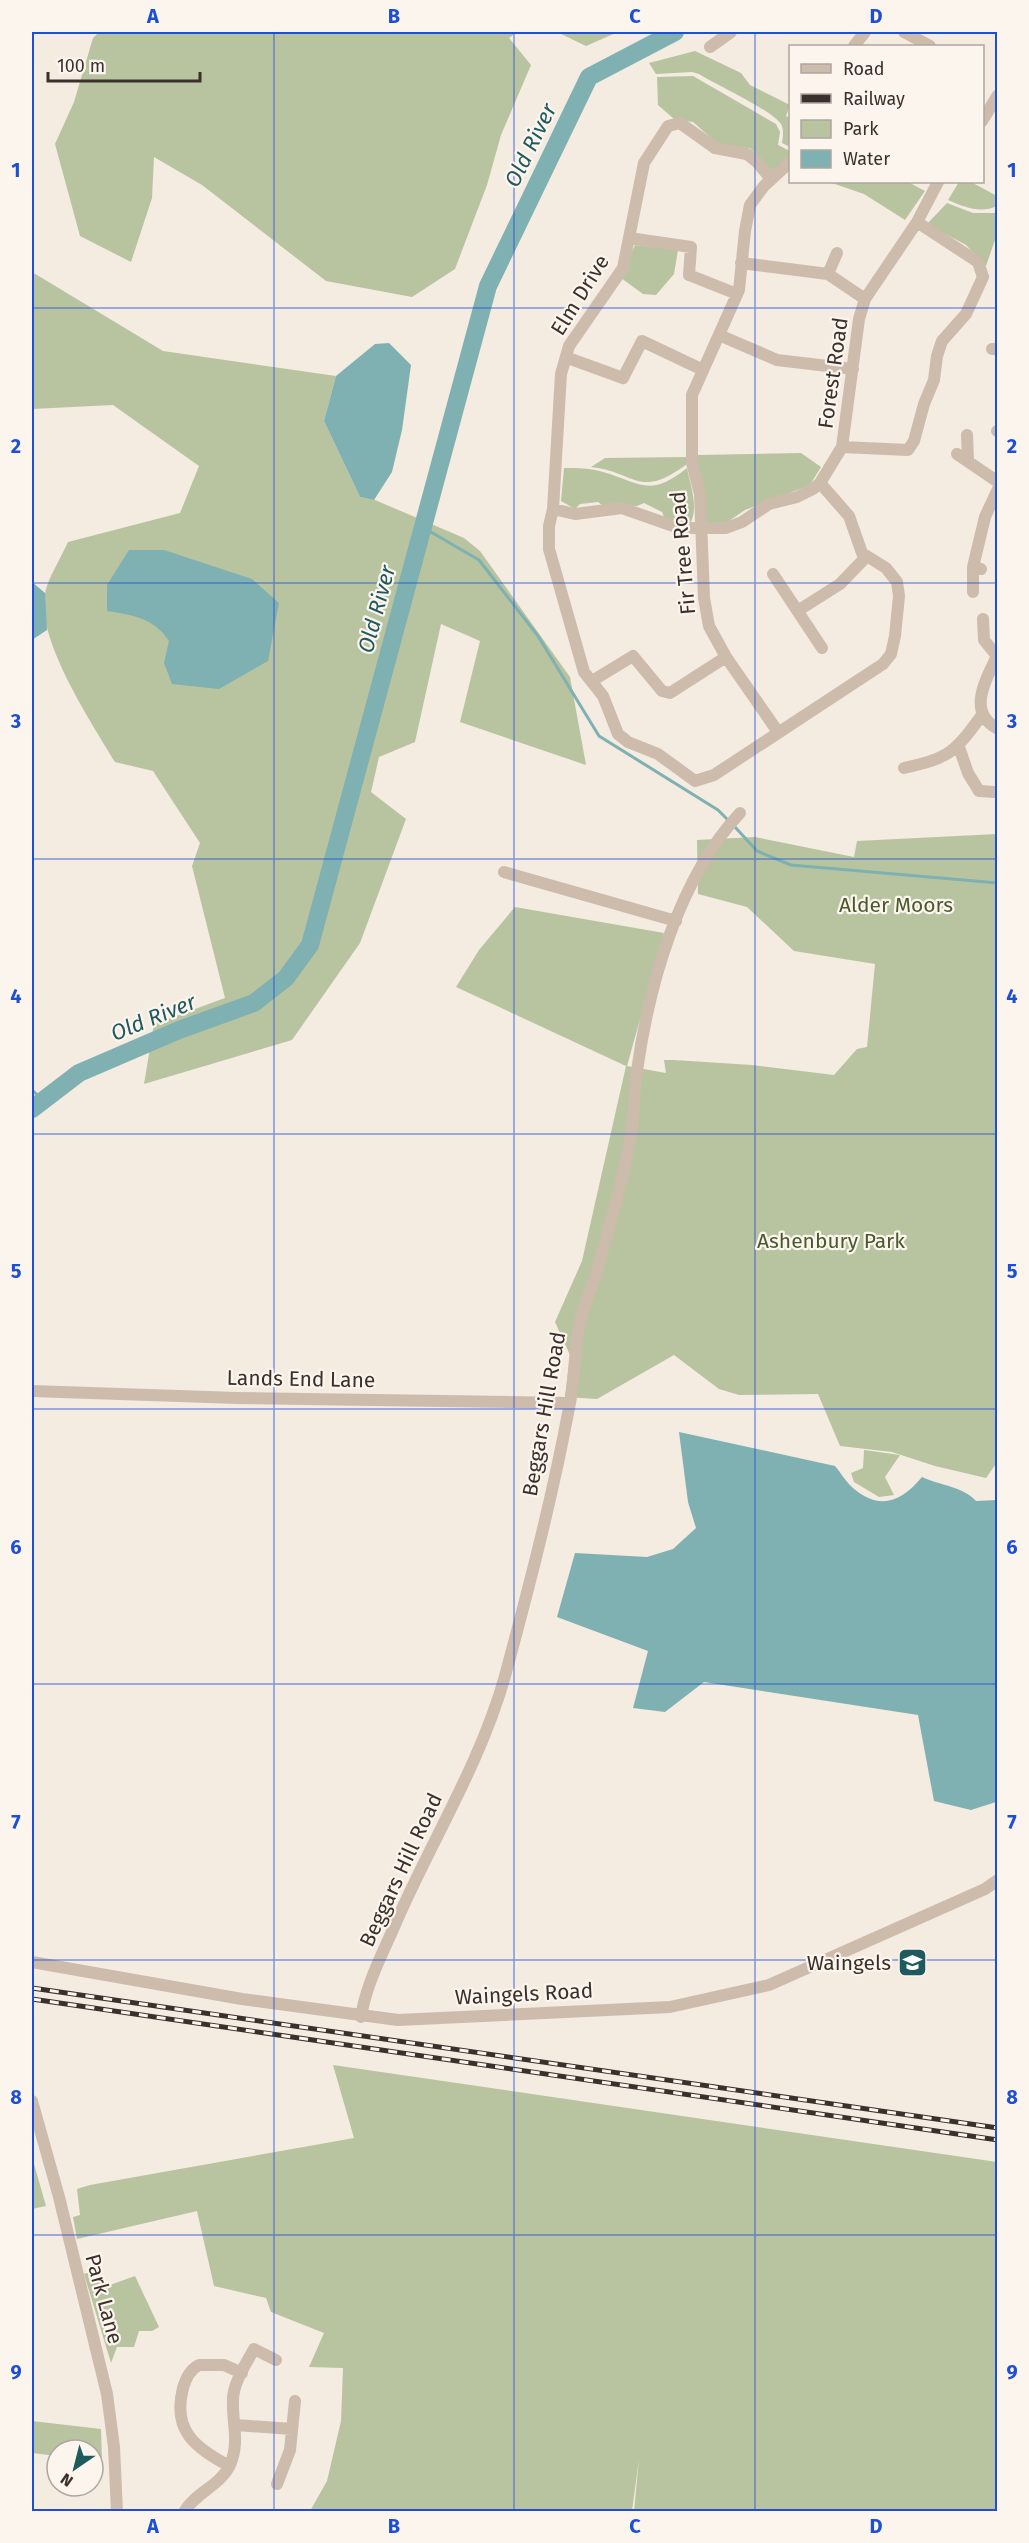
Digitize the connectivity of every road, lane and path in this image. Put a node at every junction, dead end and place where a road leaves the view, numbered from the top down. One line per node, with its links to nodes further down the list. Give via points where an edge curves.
1 (731, 32): 6 (street)
2 (864, 32): 4 (street)
3 (904, 32): 5 (street)
4 (855, 45)
5 (928, 45)
6 (710, 47)
7 (998, 94): 8 (street)
8 (984, 116)
9 (789, 163): 10 (street)
10 (771, 179): 13 (street, Elm Drive, via 747,154 715,148 684,124 671,124 644,163); 15 (street, via 750,205)
11 (937, 183): 12 (street, Forest Road)
12 (916, 222): 18 (street, Forest Road); 24 (street, Forest Road, via 978,262 984,277 966,314 942,341 934,380 908,450)
13 (629, 238): 17 (street, via 691,247 688,276); 20 (street, Elm Drive, via 623,268 572,339)
14 (837, 254): 16 (street)
15 (741, 263): 16 (street); 17 (street)
16 (828, 274): 18 (street)
17 (737, 294): 19 (street)
18 (865, 299): 22 (street, Forest Road)
19 (719, 335): 21 (street); 22 (street, via 777,360)
20 (568, 358): 21 (street, via 623,378 642,341); 30 (street, Elm Drive, via 561,374)
21 (702, 369): 31 (street, Fir Tree Road, via 692,395 692,464 700,494)
22 (853, 369): 24 (street, Forest Road)
23 (967, 435): 26 (street)
24 (842, 447): 28 (street)
25 (957, 454): 26 (street)
26 (969, 467): 27 (street)
27 (998, 482)
28 (820, 483): 31 (street, via 797,497 769,504 734,526); 32 (street, via 849,516 858,548)
29 (998, 489): 34 (street, via 974,543 977,568)
30 (553, 509): 31 (street, via 575,514 622,508 679,528); 40 (street, Elm Drive, via 549,526 552,561 579,661)
31 (701, 530): 39 (street, Fir Tree Road, via 706,615 711,633)
32 (866, 557): 35 (street, via 840,584); 43 (street, via 891,573 899,589 891,654 883,664)
33 (773, 574): 35 (street)
34 (973, 592)
35 (799, 610): 37 (street)
36 (983, 619): 38 (street, via 984,640)
37 (822, 648)
38 (997, 656): 41 (street, via 979,695)
39 (726, 657): 40 (street, via 670,693 662,691 633,656); 43 (street, Fir Tree Road)
40 (592, 681): 43 (street, via 618,734 658,754 695,781 714,775)
41 (982, 715): 42 (street); 44 (street)
42 (998, 729)
43 (778, 732)
44 (959, 747): 45 (street, via 938,761); 46 (street, via 979,791)
45 (904, 768)
46 (995, 792)
47 (740, 813): 49 (street, Beggars Hill Road, via 712,849)
48 (504, 872): 49 (street)
49 (675, 921): 51 (street, Beggars Hill Road, via 654,982 637,1071 631,1138 580,1323)
50 (32, 1391): 51 (street, Lands End Lane)
51 (570, 1403): 54 (street, Beggars Hill Road, via 538,1553 497,1703 474,1761 413,1882 365,1996)
52 (998, 1880): 54 (street, Waingels Road, via 769,1984 670,2007 398,2020)
53 (32, 1962): 54 (street, Waingels Road)
54 (361, 2017)
55 (32, 2101): 63 (street, Park Lane, via 107,2394)
56 (276, 2360): 57 (street, via 254,2349)
57 (242, 2373): 59 (street, via 232,2398); 61 (street, via 224,2365 199,2365 188,2376 181,2398 184,2430 206,2454)
58 (295, 2401): 60 (street)
59 (236, 2425): 60 (street); 61 (street, via 236,2448)
60 (292, 2430): 62 (street, via 290,2450)
61 (229, 2466): 64 (street)
62 (277, 2484)
63 (117, 2511)
64 (184, 2511)

